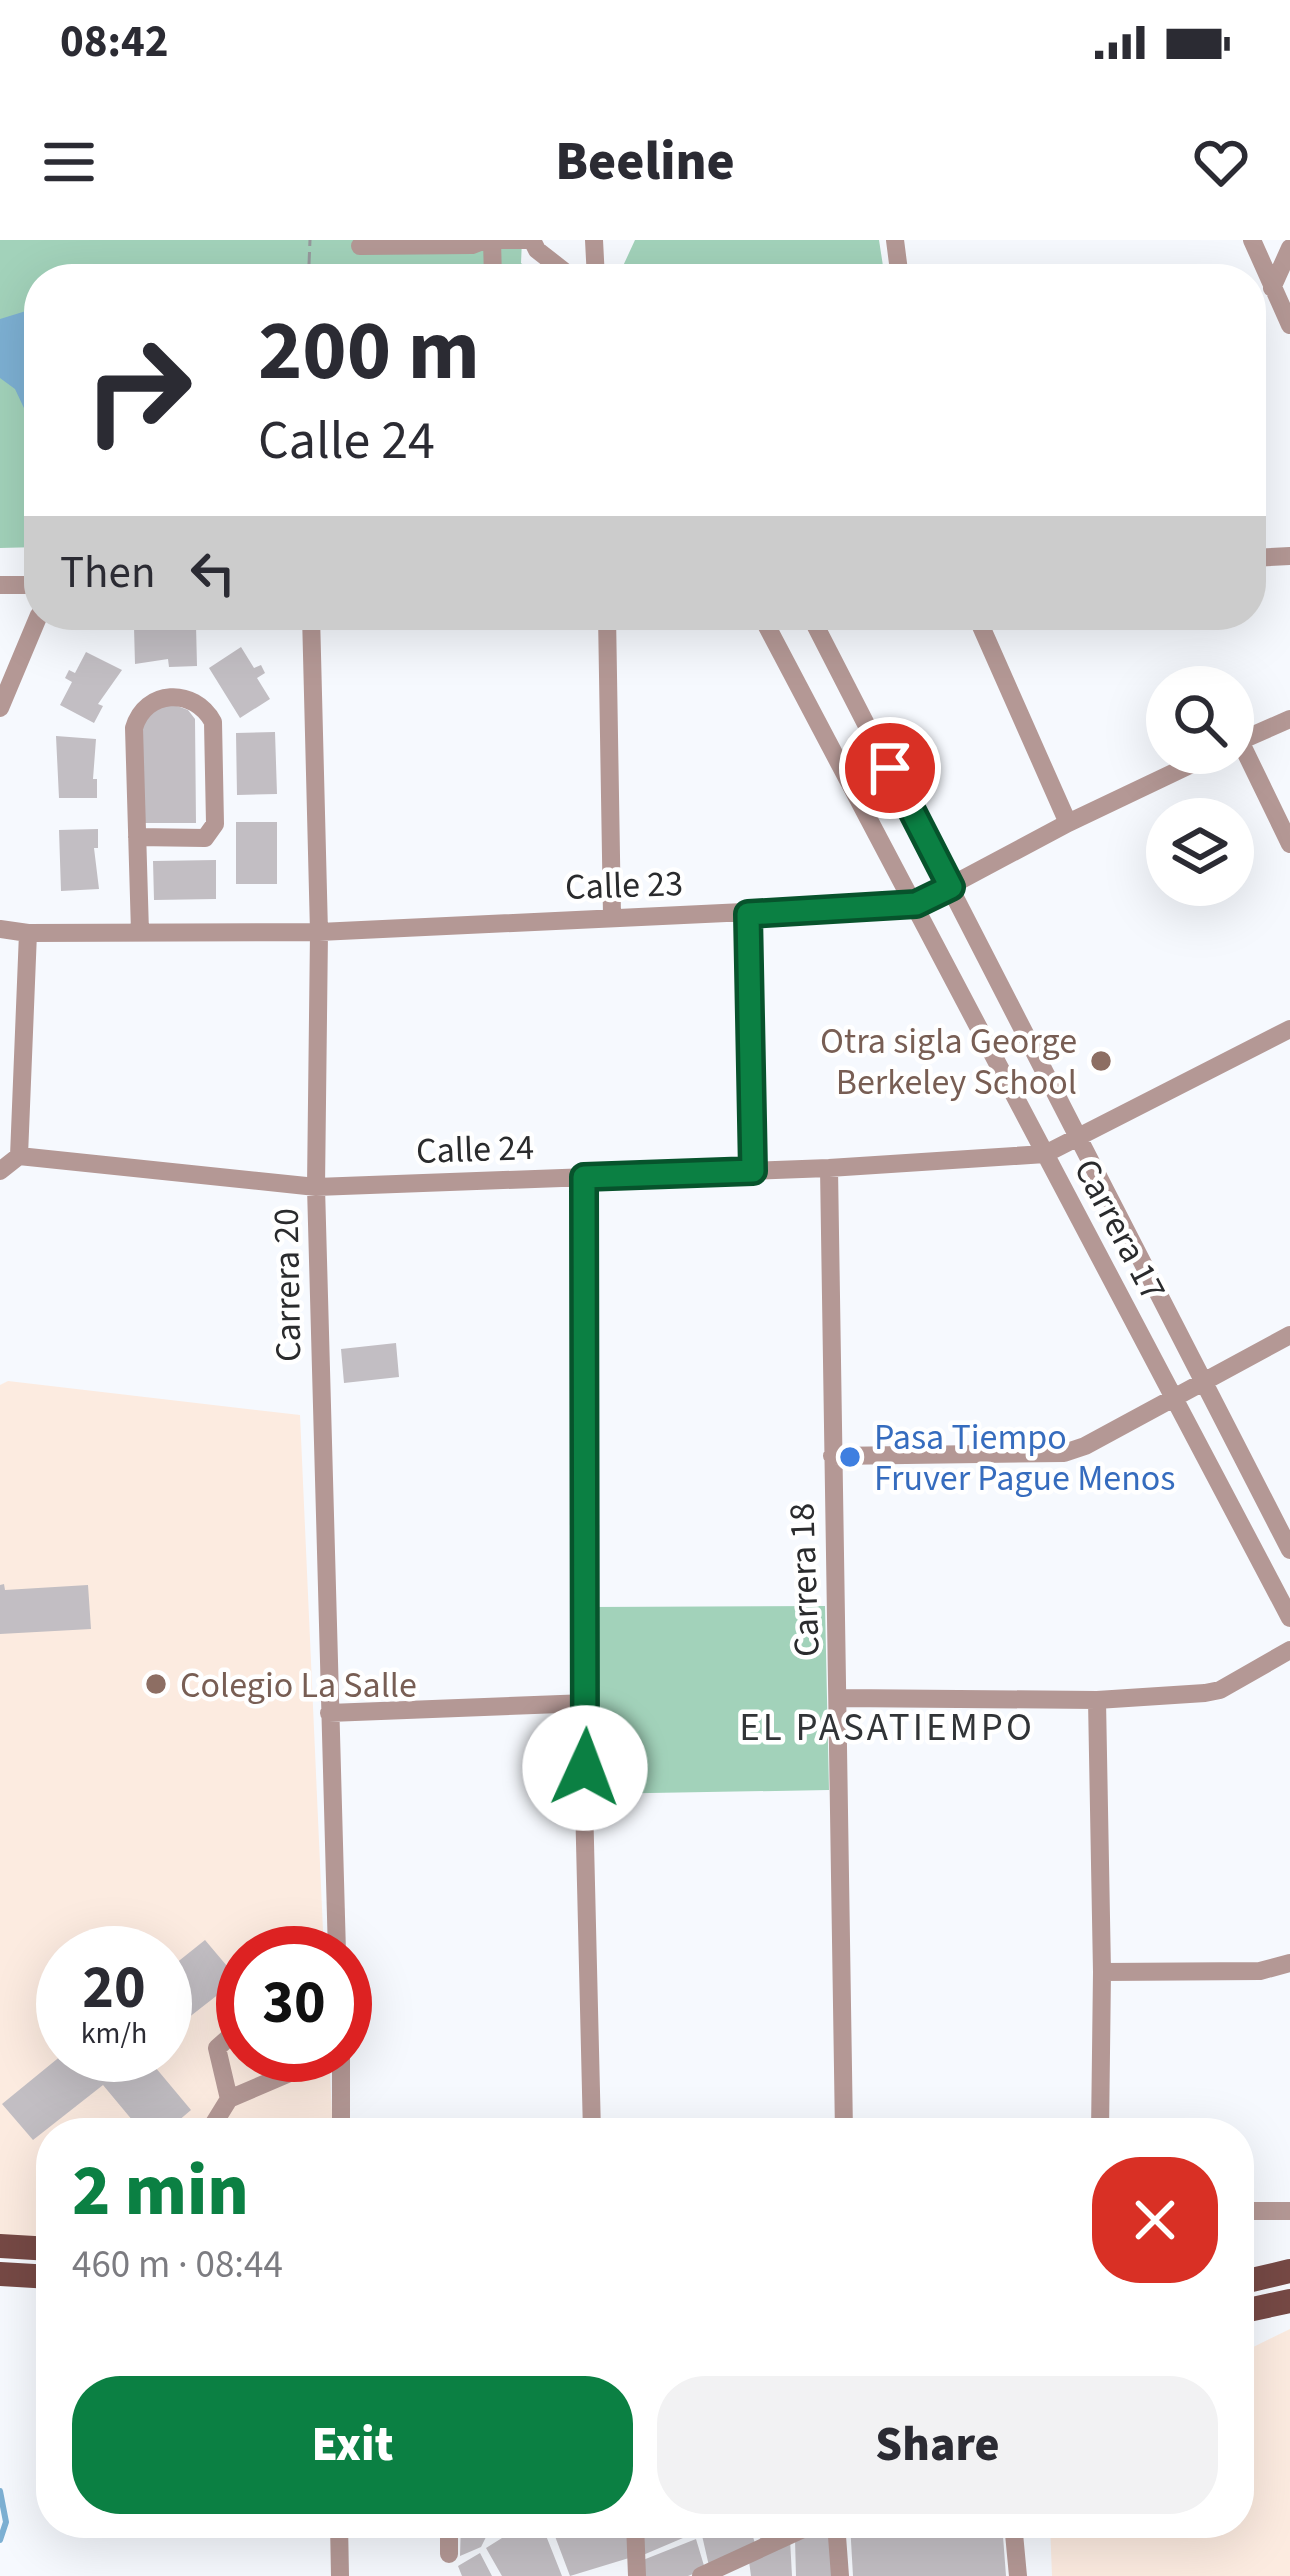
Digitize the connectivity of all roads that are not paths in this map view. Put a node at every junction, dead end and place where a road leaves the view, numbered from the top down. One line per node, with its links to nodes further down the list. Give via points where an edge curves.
1 (492, 240): 2 (street); 3 (street)
2 (529, 240): 5 (street)
3 (360, 246)
4 (1290, 248): 7 (street)
5 (555, 264)
6 (1266, 274): 7 (street)
7 (1272, 288): 8 (street)
8 (1290, 325)
9 (33, 630): 15 (street)
10 (311, 630): 29 (street, Carrera 20)
11 (607, 630): 26 (street)
12 (769, 630): 24 (street, Carrera 17)
13 (818, 630): 23 (street, Carrera 17)
14 (983, 630): 20 (street)
15 (0, 707)
16 (1290, 719): 17 (street)
17 (1254, 735)
18 (1171, 774): 20 (street, Calle 23)
19 (1253, 774): 22 (street)
20 (1068, 823): 23 (street, Calle 23)
21 (137, 837): 21 (street, via 138,712 171,697 194,702 213,722 215,824 205,838); 28 (street)
22 (1290, 844)
23 (951, 887): 24 (street, Calle 23); 32 (street, Carrera 17)
24 (916, 904): 25 (street, Calle 23); 33 (street, Carrera 17)
25 (748, 914): 26 (street, Calle 23); 37 (street)
26 (612, 916): 29 (street, Calle 23)
27 (0, 929): 30 (street, Calle 23)
28 (140, 932): 29 (street, Calle 23); 30 (street, Calle 23)
29 (319, 932): 39 (street, Carrera 20)
30 (28, 933): 34 (street)
31 (1290, 1029): 32 (street, Calle 24)
32 (1079, 1138): 33 (street, Calle 24); 41 (street, Carrera 17)
33 (1045, 1154): 35 (street, Calle 24); 42 (street, Carrera 17)
34 (19, 1156): 36 (street); 39 (street, Calle 24)
35 (829, 1168): 37 (street, Calle 24); 43 (street, Carrera 18)
36 (0, 1171)
37 (753, 1171): 38 (street, Calle 24)
38 (584, 1177): 39 (street, Calle 24); 49 (street)
39 (316, 1187): 50 (street, Carrera 20)
40 (1290, 1335): 41 (street)
41 (1204, 1380): 42 (street); 44 (street, Carrera 17)
42 (1173, 1395): 43 (street, via 1064,1453); 45 (street, Carrera 17)
43 (832, 1456): 47 (street, Carrera 18)
44 (1290, 1550)
45 (1290, 1618)
46 (1290, 1650): 48 (street, via 1220,1690)
47 (840, 1698): 48 (street); 61 (street, Carrera 18)
48 (1096, 1700): 53 (street)
49 (587, 1702): 50 (street); 60 (street)
50 (329, 1713): 51 (street, Carrera 20)
51 (336, 1926)
52 (1290, 1963): 53 (street, via 1260,1971)
53 (1102, 1972): 62 (street)
54 (225, 2082): 57 (street)
55 (269, 2082): 57 (street)
56 (340, 2082): 59 (street)
57 (229, 2099): 58 (street)
58 (217, 2118)
59 (341, 2118)
60 (592, 2118)
61 (844, 2118)
62 (1100, 2118)
63 (1254, 2211): 64 (street)
64 (1290, 2211)
65 (0, 2246): 66 (main road)
66 (36, 2248)
67 (1290, 2271): 70 (main road)
68 (0, 2274): 69 (main road)
69 (36, 2276)
70 (1254, 2279)
71 (1290, 2301): 72 (main road)
72 (1254, 2309)
73 (339, 2538): 80 (street)
74 (449, 2538): 79 (street)
75 (636, 2538): 81 (street)
76 (783, 2538): 82 (street)
77 (837, 2538): 83 (street)
78 (1014, 2538): 84 (street)
79 (449, 2554)
80 (340, 2576)
81 (637, 2576)
82 (701, 2576)
83 (839, 2576)
84 (1018, 2576)

